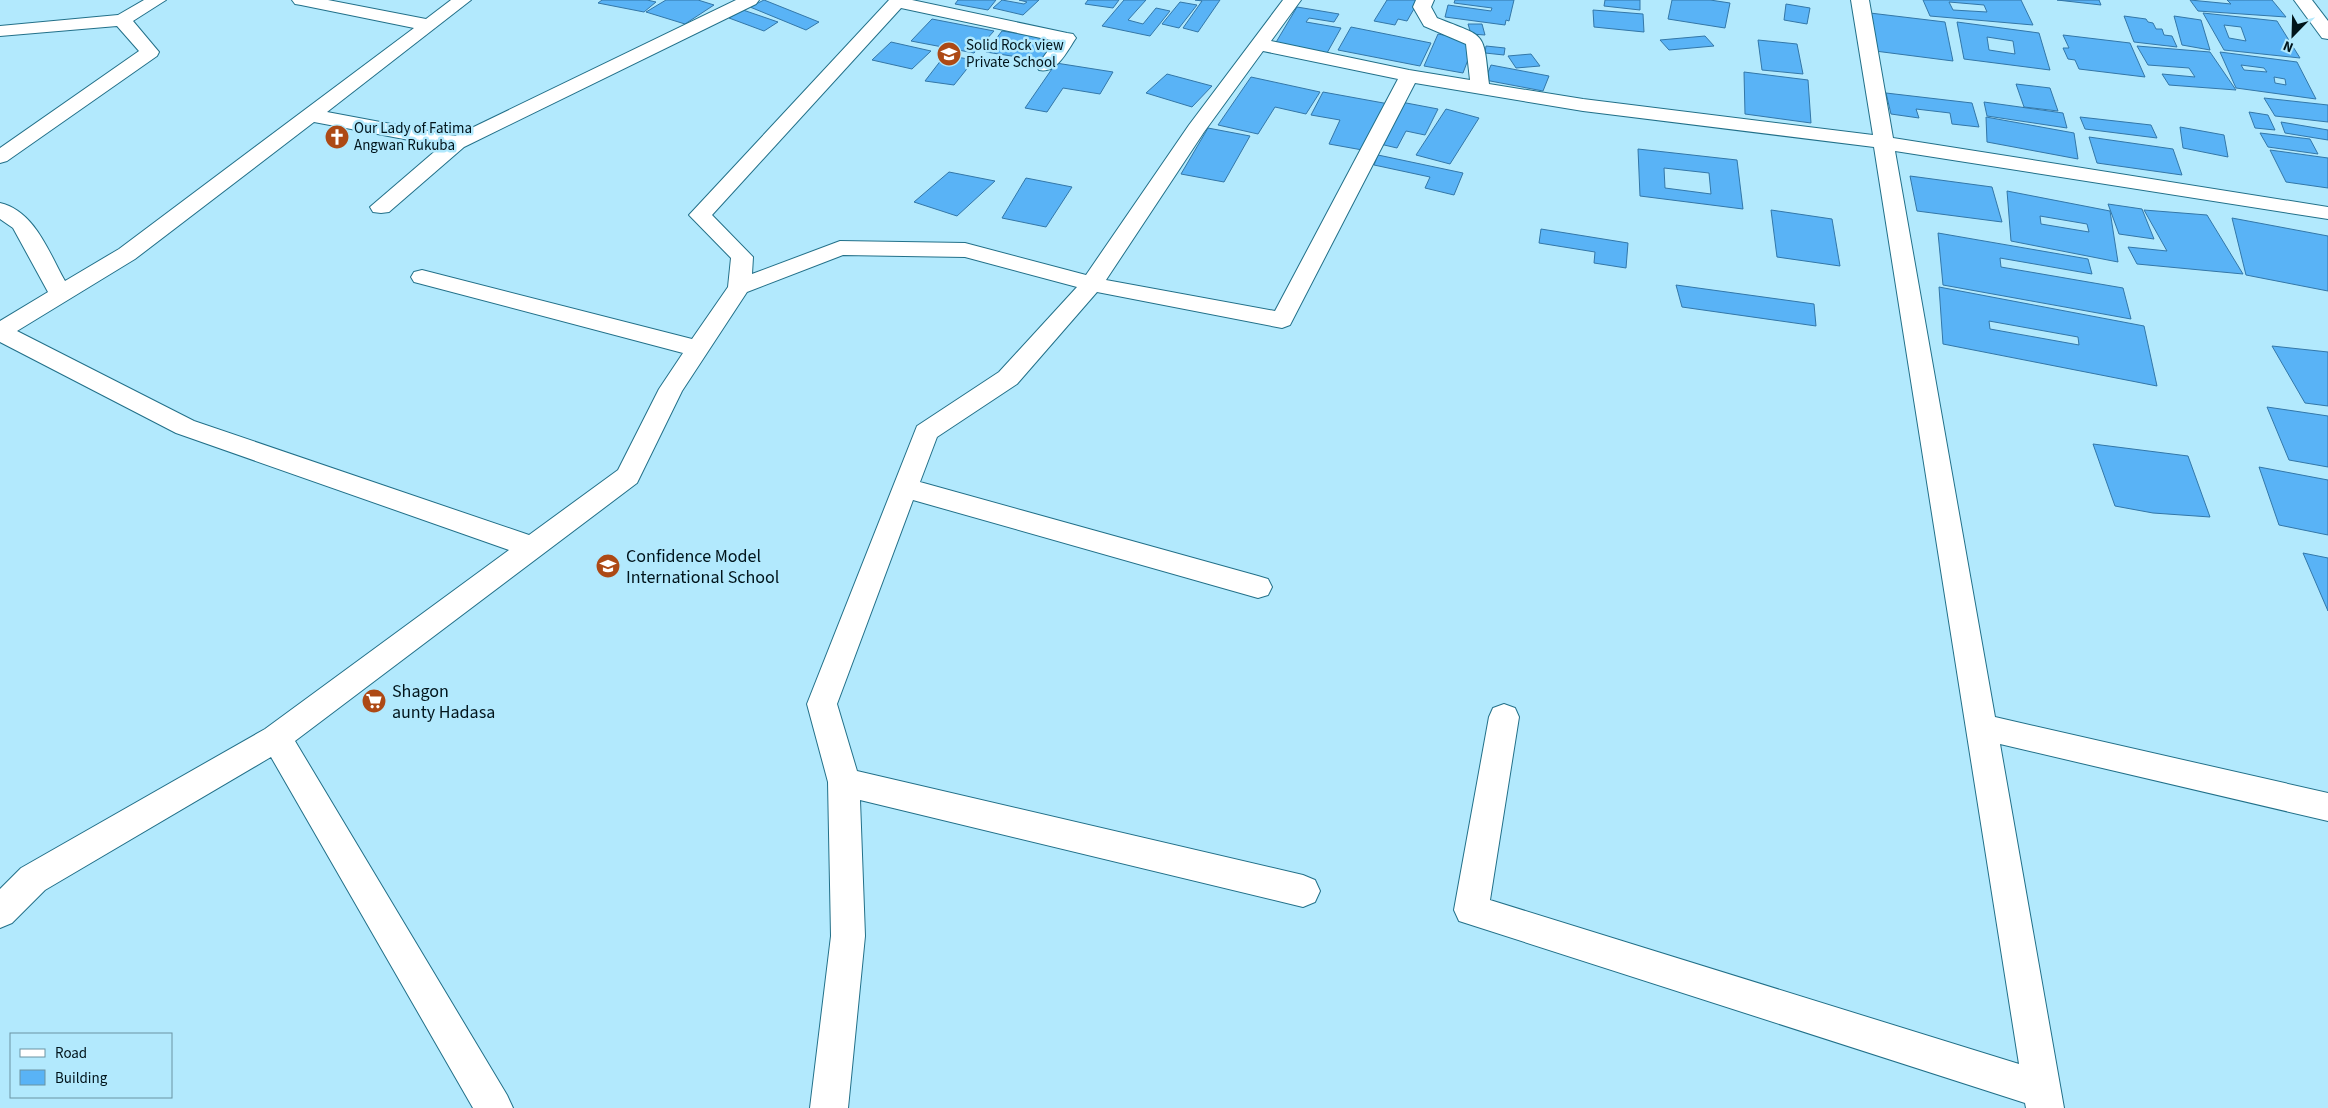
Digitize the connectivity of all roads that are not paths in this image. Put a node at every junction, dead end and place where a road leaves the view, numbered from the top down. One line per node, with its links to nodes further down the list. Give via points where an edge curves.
1 (158, 0): 10 (street)
2 (301, 0): 11 (street)
3 (462, 0): 11 (street)
4 (750, 0): 19 (street)
5 (1292, 0): 14 (street)
6 (1425, 0): 17 (street, via 1422,7 1430,22 1471,38 1475,44)
7 (1860, 0): 20 (street)
8 (2304, 0): 13 (street)
9 (897, 1): 15 (street, via 1067,38); 27 (street, via 700,215 742,257)
10 (122, 20): 12 (street); 21 (street, via 150,52)
11 (429, 24): 18 (street)
12 (0, 31)
13 (2328, 34)
14 (1261, 44): 16 (street); 26 (street, via 1196,129)
15 (1046, 66)
16 (1409, 76): 17 (street); 26 (street, via 1282,320)
17 (1480, 87): 20 (street, via 1584,105)
18 (311, 115): 19 (street); 28 (street, via 127,254)
19 (457, 143): 22 (street)
20 (1884, 143): 24 (street); 35 (street)
21 (0, 158)
22 (381, 207)
23 (0, 209): 28 (street, via 22,224)
24 (2328, 213)
25 (422, 277): 30 (street)
26 (1092, 284): 27 (street, via 965,250 840,248); 31 (street, via 1008,378 926,432)
27 (739, 287): 30 (street)
28 (61, 294): 29 (street)
29 (0, 332): 32 (street, via 185,427)
30 (699, 349): 32 (street, via 671,389 628,476)
31 (905, 488): 33 (street); 37 (street, via 822,704)
32 (532, 547): 36 (street)
33 (1258, 587)
34 (1504, 717): 41 (street, via 1471,910)
35 (1981, 727): 38 (street); 41 (street)
36 (276, 738): 40 (street, via 33,879); 42 (street)
37 (844, 782): 39 (street); 43 (street, via 848,936)
38 (2328, 807)
39 (1303, 892)
40 (0, 912)
41 (2043, 1098)
42 (494, 1108)
43 (829, 1108)

